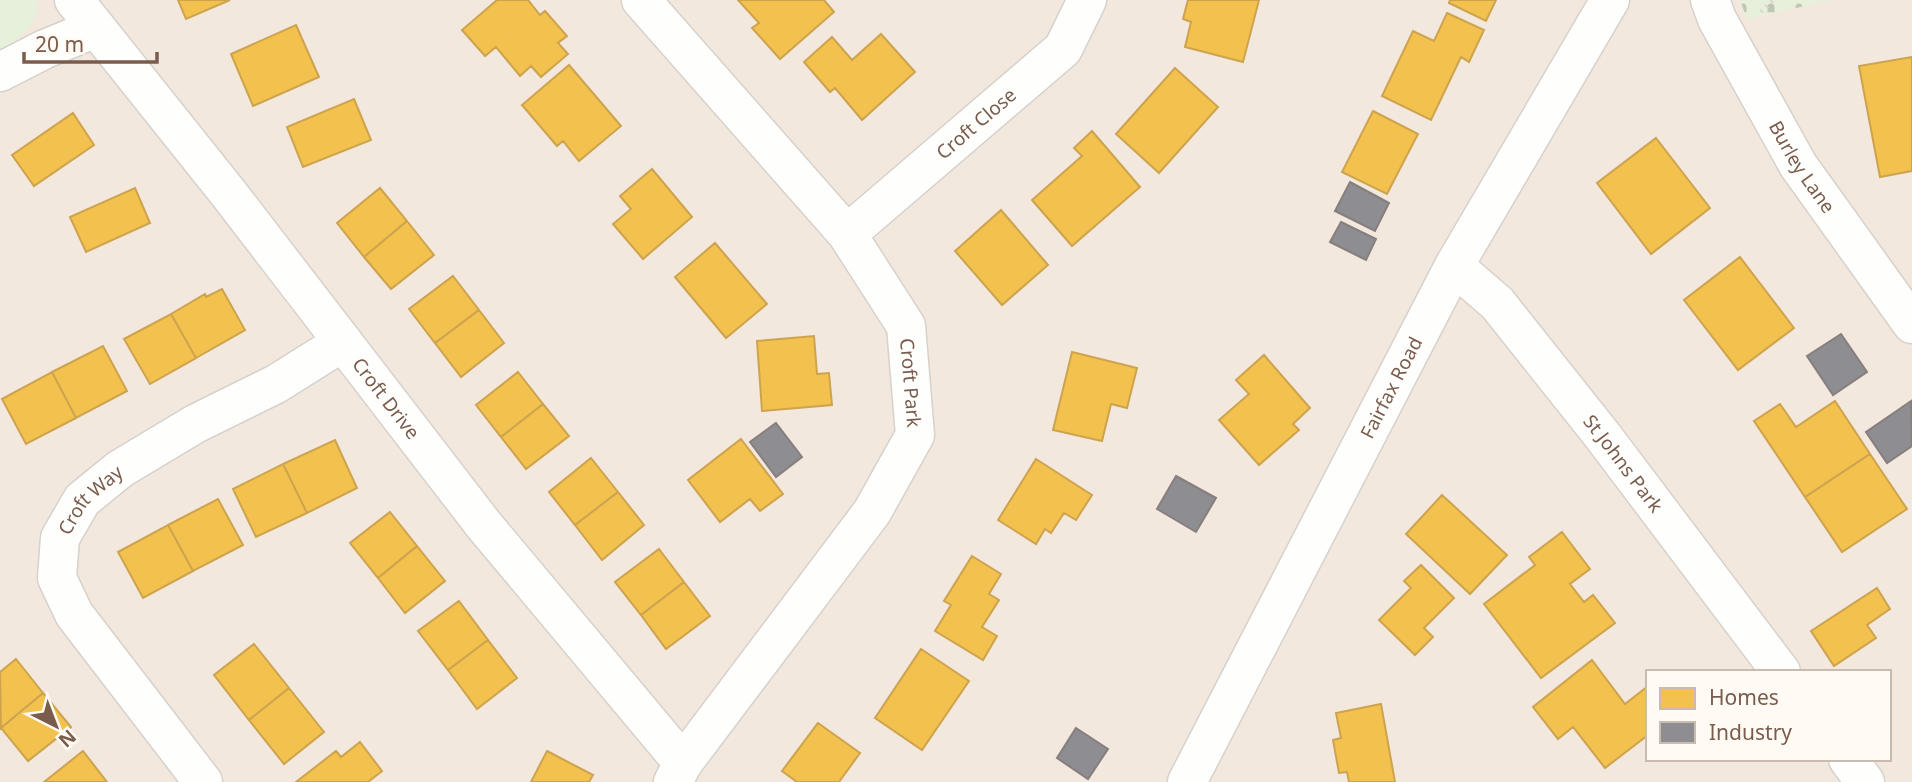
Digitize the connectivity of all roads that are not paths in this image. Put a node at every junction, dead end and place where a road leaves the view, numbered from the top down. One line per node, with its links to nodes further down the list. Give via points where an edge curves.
1 (640, 0): 7 (street, Croft Park)
2 (1087, 0): 7 (street, Croft Close, via 1063,49)
3 (1610, 0): 8 (street, Fairfax Road)
4 (1710, 0): 9 (street, Burley Lane, via 1798,165)
5 (85, 14): 6 (street, via 45,49); 10 (street, Croft Drive)
6 (0, 72)
7 (847, 234): 13 (street, Croft Park, via 906,326 915,435 872,512)
8 (1454, 266): 11 (street, St Johns Park, via 1497,303); 15 (street, Fairfax Road)
9 (1912, 324)
10 (343, 342): 13 (street, Croft Drive); 14 (street, Croft Way, via 120,470 82,500 60,538 57,578 74,614)
11 (1779, 670)
12 (1849, 761): 16 (street)
13 (678, 773)
14 (203, 782)
15 (1187, 782)
16 (1865, 782)

